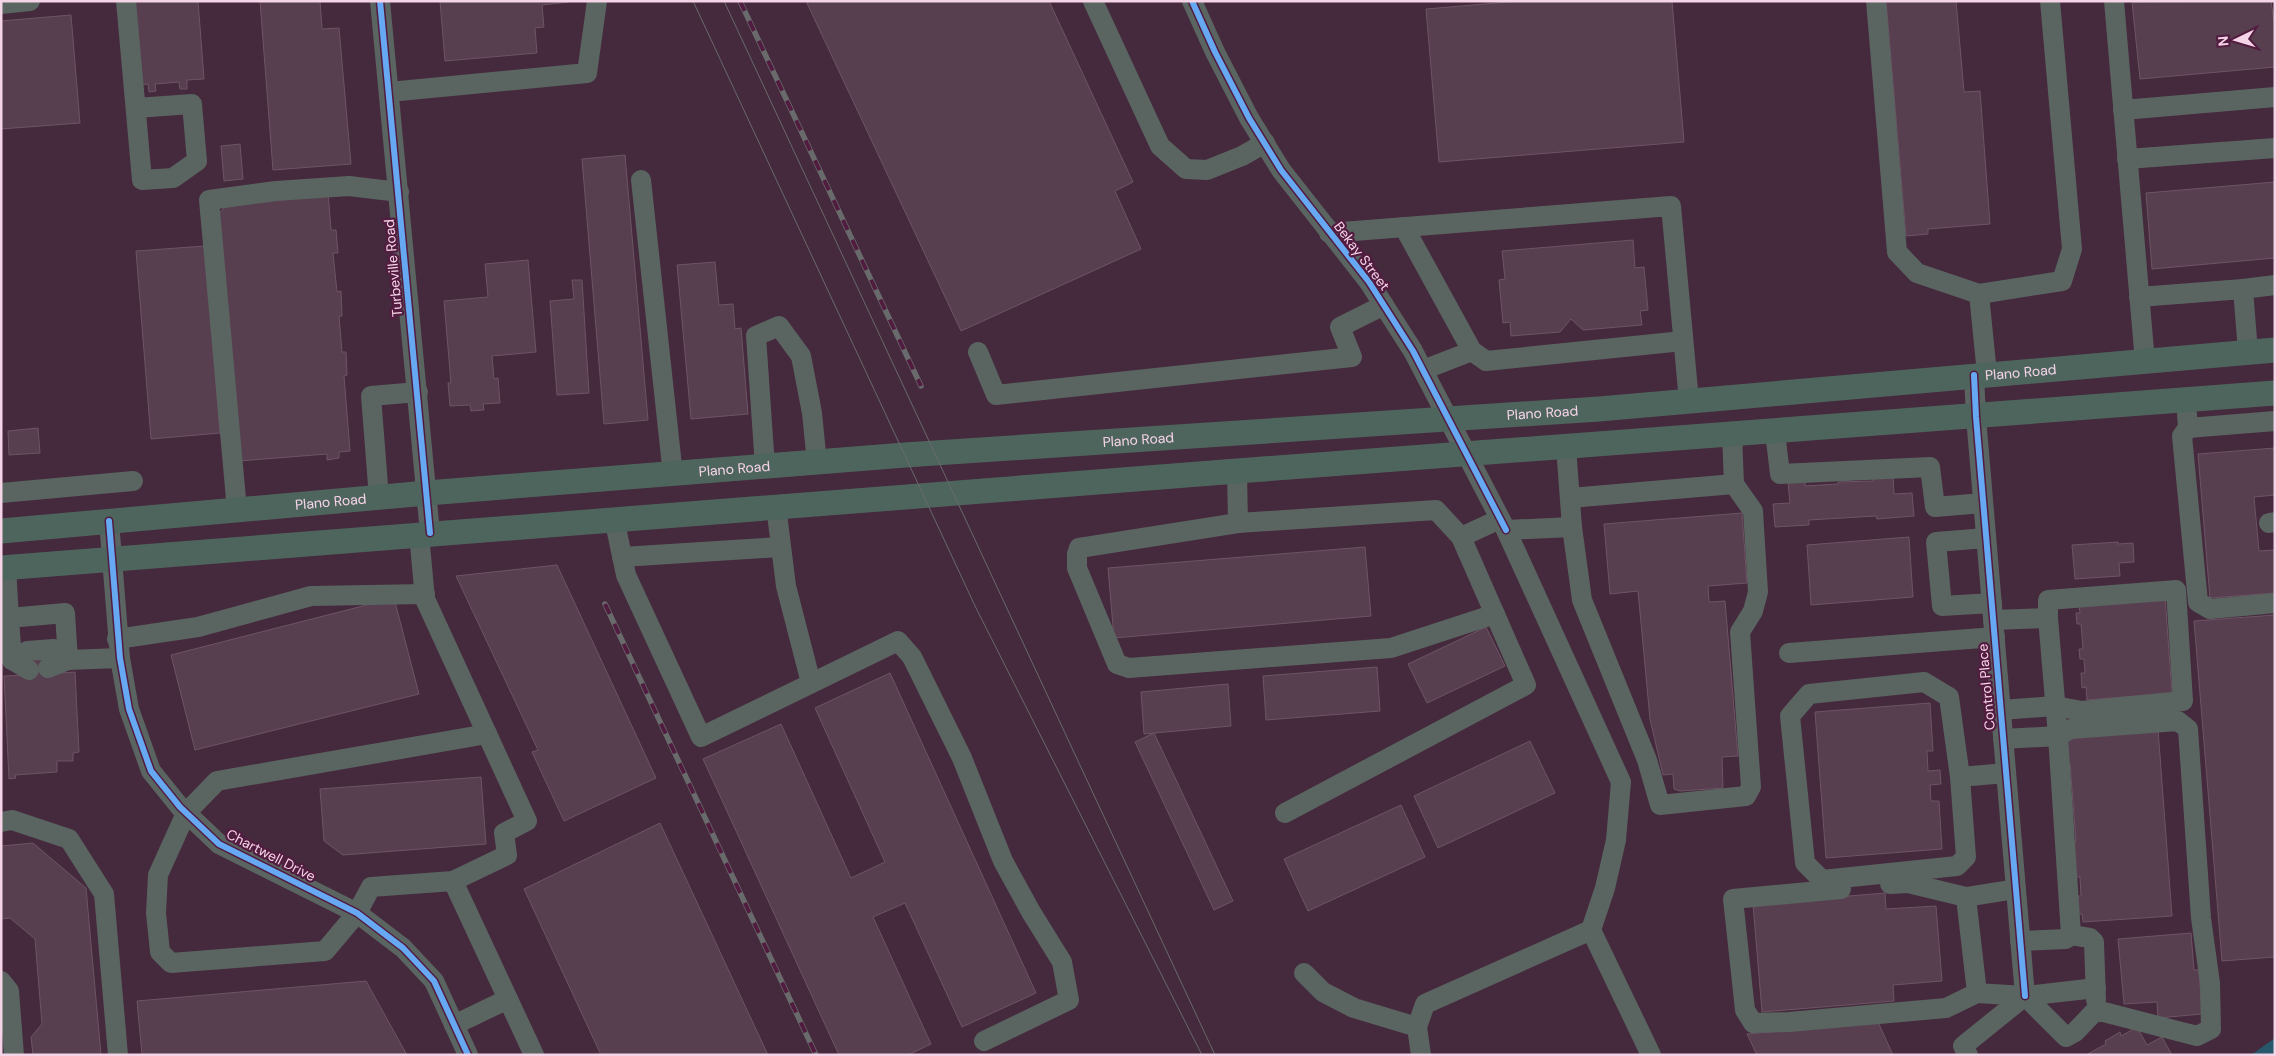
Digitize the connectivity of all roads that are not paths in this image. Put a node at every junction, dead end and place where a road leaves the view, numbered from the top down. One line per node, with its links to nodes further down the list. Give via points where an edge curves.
1 (30, 1): 10 (street)
2 (126, 1): 13 (street)
3 (380, 1): 11 (street, Turbeville Road)
4 (597, 1): 11 (street, via 587,74)
5 (1093, 1): 15 (street, via 1160,146 1186,169 1207,170)
6 (1192, 1): 15 (street, Bekay Street, via 1215,52)
7 (1876, 1): 24 (street, via 1897,252 1917,273)
8 (2050, 1): 24 (street, via 2072,249 2062,281)
9 (2114, 1): 14 (street)
10 (1, 4)
11 (389, 92): 19 (street, Turbeville Road)
12 (2275, 97): 14 (street)
13 (136, 108)
14 (2123, 110): 17 (street)
15 (1264, 143): 21 (street, Bekay Street)
16 (2275, 148): 17 (street)
17 (2127, 159): 25 (street)
18 (641, 180): 50 (street)
19 (399, 192): 35 (street, Turbeville Road); 59 (street, via 349,186 209,200)
20 (1404, 227): 21 (street); 27 (street, via 1671,206); 29 (street)
21 (1329, 233): 26 (street, Bekay Street)
22 (2275, 286): 23 (street)
23 (2243, 289): 25 (street); 31 (street)
24 (1979, 294): 34 (street, Control Place)
25 (2139, 297): 32 (street)
26 (1384, 306): 30 (street, via 1340,327 1352,357 996,396); 33 (street, Bekay Street)
27 (1683, 341): 29 (street, via 1486,360); 38 (street)
28 (2275, 350): 31 (main road, Plano Road)
29 (1472, 351): 33 (street)
30 (978, 352)
31 (2248, 352): 32 (main road, Plano Road)
32 (2145, 362): 34 (main road, Plano Road)
33 (1422, 370): 40 (street, Bekay Street)
34 (1980, 375): 38 (main road, Plano Road); 39 (street, Control Place)
35 (418, 392): 54 (street, Turbeville Road); 55 (street, via 370,396)
36 (2275, 393): 37 (main road)
37 (2186, 400): 39 (main road); 42 (street)
38 (1688, 401): 40 (main road, Plano Road)
39 (1976, 417): 43 (main road); 57 (street, Control Place)
40 (1448, 419): 46 (street, Bekay Street); 47 (main road, Plano Road)
41 (2275, 421): 42 (street)
42 (2188, 428): 74 (street, via 2182,436 2198,602 2210,609)
43 (1776, 432): 44 (main road); 57 (street, via 1780,474 1930,467 1935,507)
44 (1732, 435): 45 (main road); 52 (street)
45 (1566, 447): 46 (main road); 56 (street)
46 (1467, 454): 49 (main road); 63 (street, Bekay Street)
47 (817, 463): 48 (main road, Plano Road); 48 (street, via 802,356 779,326 756,336)
48 (765, 467): 50 (main road, Plano Road)
49 (1237, 470): 58 (main road); 62 (street)
50 (673, 475): 54 (main road, Plano Road)
51 (133, 481): 53 (street)
52 (1734, 484): 56 (street); 64 (street, via 1752,511 1758,592 1753,611 1740,632 1751,787 1746,796 1660,805 1647,760 1582,600)
53 (1, 493)
54 (427, 493): 55 (main road, Plano Road); 66 (street, Turbeville Road)
55 (379, 498): 59 (main road, Plano Road)
56 (1570, 498): 64 (street)
57 (1983, 503): 68 (street, Control Place)
58 (776, 506): 60 (main road); 69 (street)
59 (237, 510): 61 (main road, Plano Road)
60 (614, 518): 66 (main road); 70 (street)
61 (109, 521): 65 (main road, Plano Road); 71 (street, Chartwell Drive)
62 (1238, 524): 67 (street, via 1436,510); 75 (street, via 1079,548 1077,568 1118,664 1129,668 1391,648)
63 (1503, 524): 64 (street); 67 (street); 98 (street, Bekay Street, via 1621,782 1616,840)
64 (1572, 526)
65 (1, 531)
66 (424, 533): 71 (main road); 73 (street, Turbeville Road)
67 (1461, 537): 75 (street)
68 (1986, 538): 78 (street, Control Place); 78 (street, via 1936,542 1942,606)
69 (780, 547): 70 (street); 83 (street, via 786,586)
70 (622, 557): 83 (street, via 626,575 701,737)
71 (111, 559): 72 (main road); 79 (street, Chartwell Drive)
72 (3, 567): 76 (street)
73 (425, 594): 79 (street, via 311,596); 86 (street, Turbeville Road)
74 (2275, 603)
75 (1495, 614): 91 (street, via 1526,685)
76 (10, 618): 81 (street); 82 (street, via 65,613)
77 (2048, 618): 78 (street); 84 (street); 84 (street, via 2048,600 2176,590 2183,701 2082,711)
78 (1993, 620): 80 (street); 85 (street, Control Place)
79 (118, 649): 82 (street); 92 (street, Chartwell Drive, via 129,709 151,771)
80 (1789, 653)
81 (12, 660): 82 (street, via 39,669); 82 (street, via 27,651 54,649)
82 (68, 660)
83 (811, 683): 110 (street, via 898,641 912,658 962,758 1003,861 1062,962 1069,1000)
84 (2055, 706): 85 (street); 87 (street)
85 (2001, 710): 88 (street, Control Place)
86 (487, 734): 92 (street, via 217,781); 94 (street, Turbeville Road, via 527,821 504,833 507,855)
87 (2058, 736): 88 (street); 99 (street); 107 (street, via 2071,729 2178,721 2188,729 2212,1030 2197,1036)
88 (2003, 740): 89 (street, Control Place)
89 (2006, 773): 90 (street); 95 (street, Control Place)
90 (1960, 777): 90 (street, via 1966,857 1957,866 1822,880 1804,863 1790,716 1809,694 1924,682 1949,698)
91 (1285, 812)
92 (186, 813): 97 (street, Chartwell Drive, via 219,844); 97 (street, via 158,875 156,913 160,952 171,963 325,951)
93 (1, 822): 112 (street, via 12,820 69,839 104,894)
94 (453, 881): 97 (street, via 371,887); 106 (street)
95 (2016, 888): 96 (street); 100 (street, Control Place)
96 (1966, 897): 104 (street); 104 (street, via 1908,883 1733,899 1744,1010 1754,1022 1789,1022 1946,1008)
97 (357, 913): 108 (street, Chartwell Drive, via 403,948 434,981)
98 (1591, 930): 109 (street, via 1425,1004); 116 (street)
99 (2071, 935): 100 (street, via 2066,939); 103 (street, via 2090,938 2094,942)
100 (2020, 941): 105 (street, Control Place)
101 (1304, 973): 109 (street, via 1323,992 1354,1008)
102 (1, 981): 111 (street, via 9,991)
103 (2096, 988): 105 (street); 107 (street)
104 (1978, 994): 105 (street)
105 (2025, 996): 107 (street, via 2066,1038); 117 (street, via 1963,1046)
106 (508, 1000): 108 (street); 114 (street)
107 (2096, 1010)
108 (454, 1025): 113 (street, Chartwell Drive)
109 (1416, 1027): 115 (street)
110 (984, 1040)
111 (14, 1055)
112 (118, 1055)
113 (468, 1055)
114 (534, 1055)
115 (1421, 1055)
116 (1651, 1055)
117 (1968, 1055)

